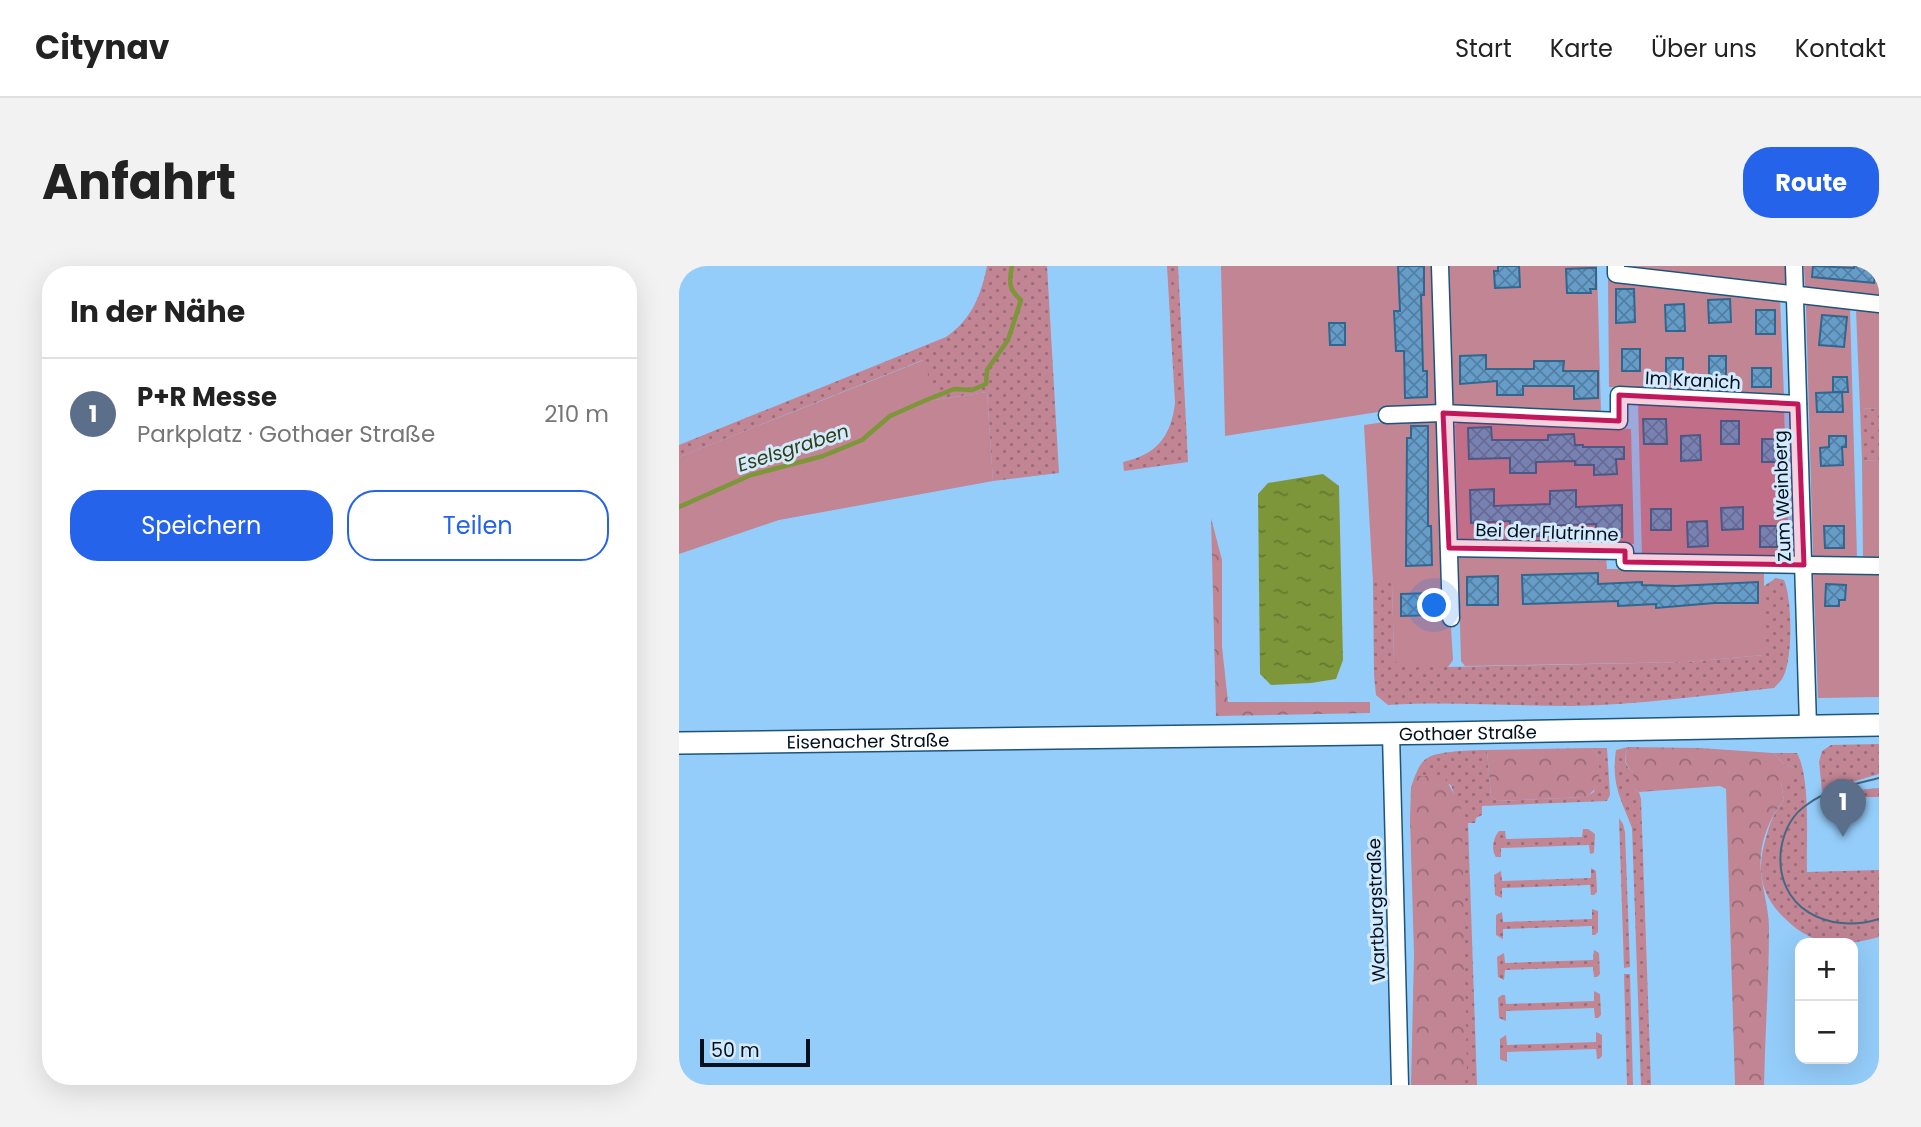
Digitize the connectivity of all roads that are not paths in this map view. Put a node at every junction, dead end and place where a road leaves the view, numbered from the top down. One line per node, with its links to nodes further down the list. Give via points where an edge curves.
1 (1440, 266): 7 (street)
2 (1616, 266): 4 (street, via 1616,275)
3 (1794, 266): 4 (street, Zum Weinberg)
4 (1795, 294): 5 (street); 6 (street, Zum Weinberg)
5 (1879, 304)
6 (1798, 404): 7 (street, Im Kranich, via 1619,395 1619,421); 10 (street, Zum Weinberg)
7 (1443, 413): 8 (street); 9 (street)
8 (1387, 415)
9 (1449, 548): 10 (street, Bei der Flutrinne, via 1625,551 1625,562); 12 (street)
10 (1804, 565): 11 (street); 14 (street, Zum Weinberg)
11 (1879, 566)
12 (1451, 618)
13 (1879, 725): 14 (main road, Gothaer Straße)
14 (1808, 726): 15 (main road, Gothaer Straße)
15 (1391, 734): 16 (main road, Gothaer Straße); 18 (street, Wartburgstraße)
16 (1056, 737): 17 (main road, Eisenacher Straße)
17 (679, 743)
18 (1400, 1085)

